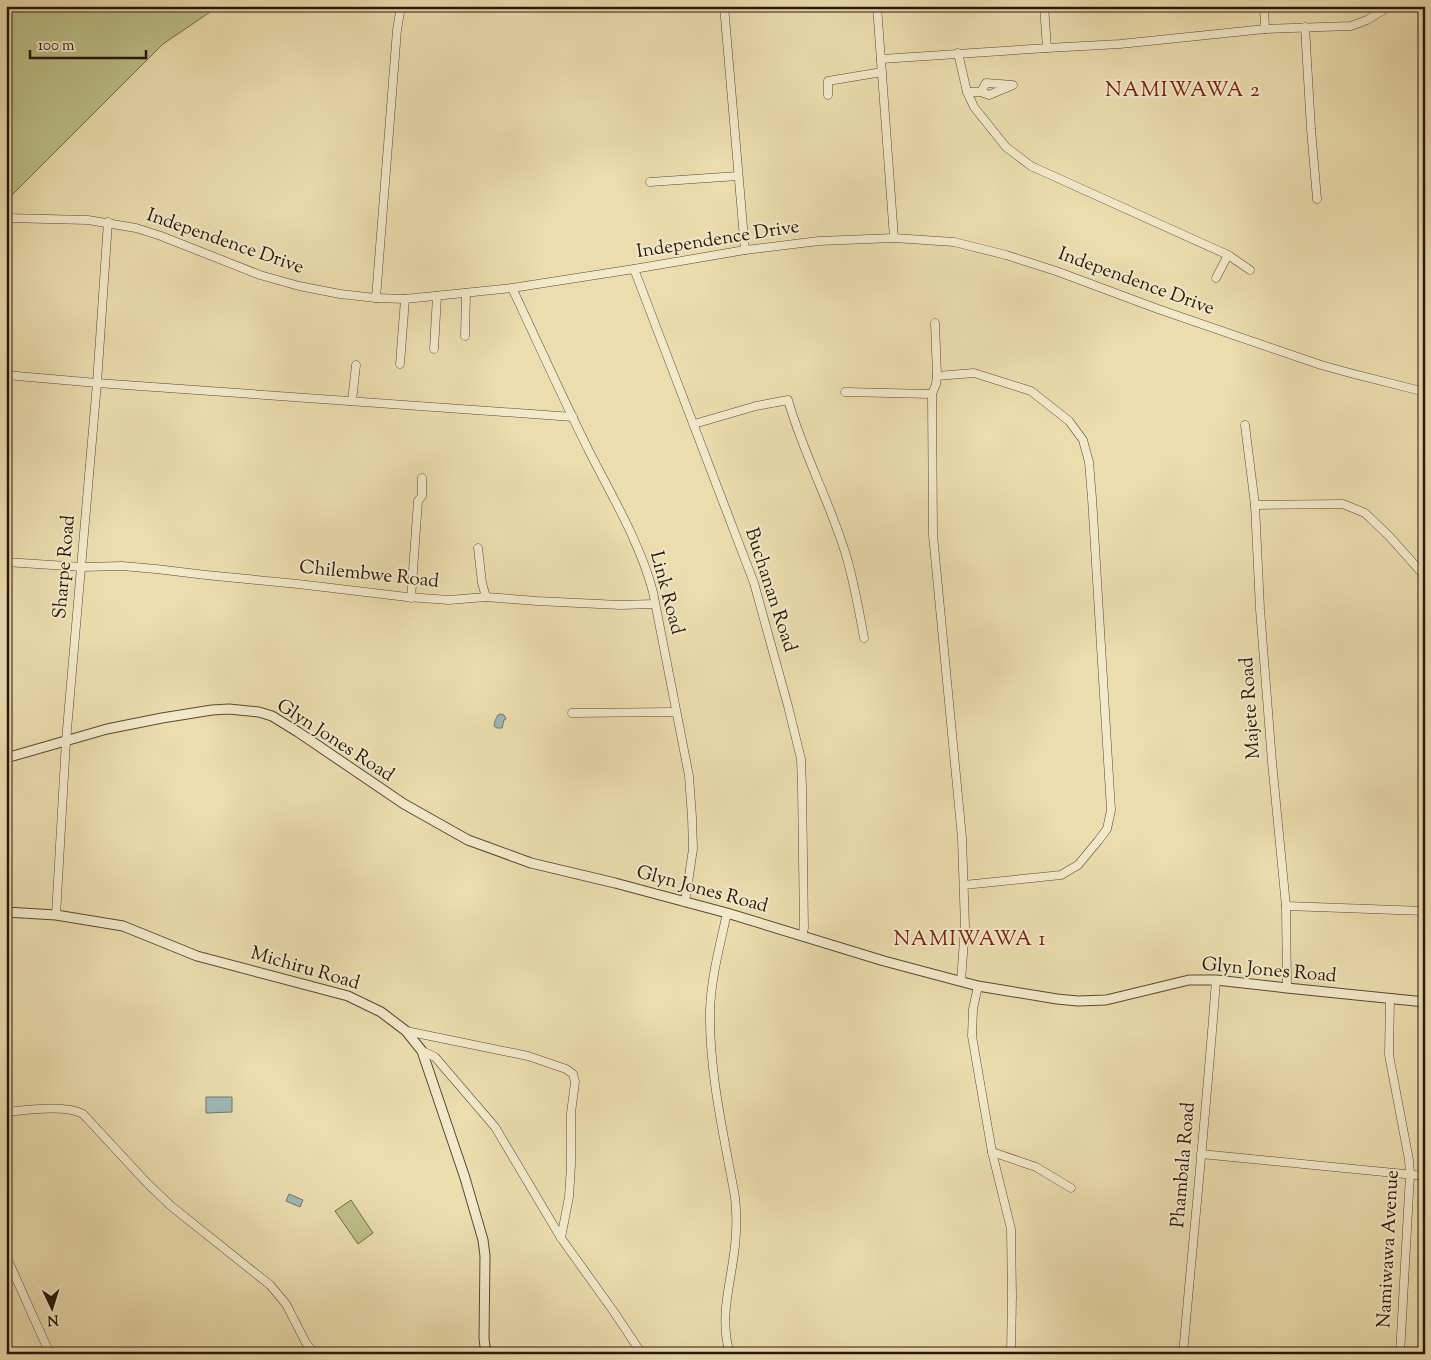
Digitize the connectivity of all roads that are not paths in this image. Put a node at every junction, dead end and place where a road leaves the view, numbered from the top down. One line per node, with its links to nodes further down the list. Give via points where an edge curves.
1 (401, 6): 30 (street)
2 (724, 6): 16 (street)
3 (877, 6): 11 (street)
4 (1044, 6): 9 (street)
5 (1264, 6): 8 (street)
6 (1383, 6): 7 (street, via 1382,11 1351,26)
7 (1305, 28): 8 (street); 18 (street)
8 (1265, 29): 9 (street)
9 (1047, 48): 10 (street)
10 (958, 53): 11 (street); 13 (street)
11 (881, 59): 12 (street)
12 (882, 72): 15 (street, via 828,80); 21 (street)
13 (967, 92): 14 (street); 23 (street, via 974,107 1006,147 1031,166)
14 (981, 92)
15 (828, 95)
16 (738, 176): 17 (street); 22 (street)
17 (650, 182)
18 (1317, 199)
19 (6, 218): 20 (street, Independence Drive)
20 (108, 222): 30 (street, Independence Drive, via 161,236 260,275 299,286); 39 (street, Sharpe Road)
21 (894, 238): 22 (street, Independence Drive, via 819,240); 41 (street, Independence Drive, via 954,242 1006,255 1321,364)
22 (745, 250): 24 (street, Independence Drive)
23 (1228, 255): 25 (street); 26 (street)
24 (634, 269): 27 (street, Independence Drive); 45 (street, Buchanan Road)
25 (1250, 270)
26 (1216, 278)
27 (512, 288): 28 (street, Independence Drive); 44 (street, Link Road)
28 (466, 293): 29 (street, Independence Drive); 33 (street)
29 (437, 296): 31 (street, Independence Drive); 34 (street)
30 (376, 298): 31 (street, Independence Drive)
31 (405, 299): 35 (street)
32 (935, 323): 38 (street)
33 (465, 336)
34 (434, 349)
35 (400, 364)
36 (356, 365): 43 (street)
37 (6, 375): 39 (street)
38 (937, 376): 42 (street); 61 (street, via 974,373 1031,391 1069,421 1083,440 1089,462 1092,498 1111,810 1108,829 1098,842 1078,866 1061,875)
39 (97, 383): 43 (street); 51 (street, Sharpe Road)
40 (845, 392): 42 (street)
41 (1425, 392)
42 (932, 394): 61 (street, via 933,535)
43 (352, 400): 44 (street)
44 (573, 417): 55 (street, Link Road, via 634,540 648,573)
45 (694, 424): 56 (street, via 788,400 846,555); 68 (street, Buchanan Road, via 754,584 800,760 804,876)
46 (1245, 425): 48 (street, Majete Road)
47 (422, 478): 54 (street)
48 (1254, 505): 52 (street, via 1342,504 1365,513); 63 (street, Majete Road, via 1269,734)
49 (478, 548): 53 (street)
50 (6, 562): 51 (street, Chilembwe Road)
51 (82, 566): 54 (street, Chilembwe Road, via 156,569); 59 (street, Sharpe Road)
52 (1425, 578)
53 (486, 597): 54 (street, Chilembwe Road, via 449,600); 55 (street, Chilembwe Road)
54 (411, 598)
55 (654, 604): 57 (street, Link Road)
56 (864, 638)
57 (676, 712): 58 (street); 62 (street, Link Road, via 689,776 692,818 693,848)
58 (572, 713)
59 (66, 741): 60 (street, Glyn Jones Road); 62 (street, Glyn Jones Road, via 107,729 212,710 260,712 298,732 404,804 468,840 531,863); 67 (street, Sharpe Road)
60 (6, 758)
61 (964, 885): 70 (street)
62 (685, 902): 66 (street, Glyn Jones Road)
63 (1286, 906): 64 (street); 72 (street, Majete Road)
64 (1425, 911)
65 (6, 912): 67 (street, Michiru Road)
66 (727, 913): 68 (street, Glyn Jones Road); 89 (street, via 710,1009 715,1079 736,1214 725,1305 726,1342)
67 (56, 915): 75 (street, Michiru Road, via 123,926 197,956 348,996 381,1012)
68 (802, 936): 70 (street, Glyn Jones Road)
69 (1216, 980): 71 (street, Glyn Jones Road, via 1188,980 1106,1000 1078,1001); 72 (street, Glyn Jones Road); 79 (street, Phambala Road)
70 (961, 981): 71 (street, Glyn Jones Road)
71 (978, 986): 78 (street, via 972,1036)
72 (1287, 988): 73 (street, Glyn Jones Road)
73 (1390, 998): 74 (street, Glyn Jones Road); 80 (street, Namiwawa Avenue, via 1389,1055)
74 (1425, 1002)
75 (406, 1030): 76 (street, Michiru Road); 83 (street, via 528,1056 573,1074 569,1189)
76 (422, 1051): 83 (street, via 434,1057 495,1127); 87 (street, Michiru Road, via 483,1240)
77 (6, 1112): 86 (street, via 62,1108 83,1114 171,1206 270,1285 286,1304)
78 (992, 1152): 82 (street, via 1036,1167); 90 (street, via 1011,1229)
79 (1201, 1154): 80 (street); 91 (street, Phambala Road)
80 (1410, 1175): 81 (street); 92 (street, Namiwawa Avenue)
81 (1425, 1176)
82 (1071, 1188)
83 (561, 1238): 88 (street)
84 (6, 1256): 85 (street)
85 (50, 1354)
86 (315, 1354)
87 (486, 1354)
88 (642, 1354)
89 (730, 1354)
90 (1010, 1354)
91 (1183, 1354)
92 (1400, 1354)

